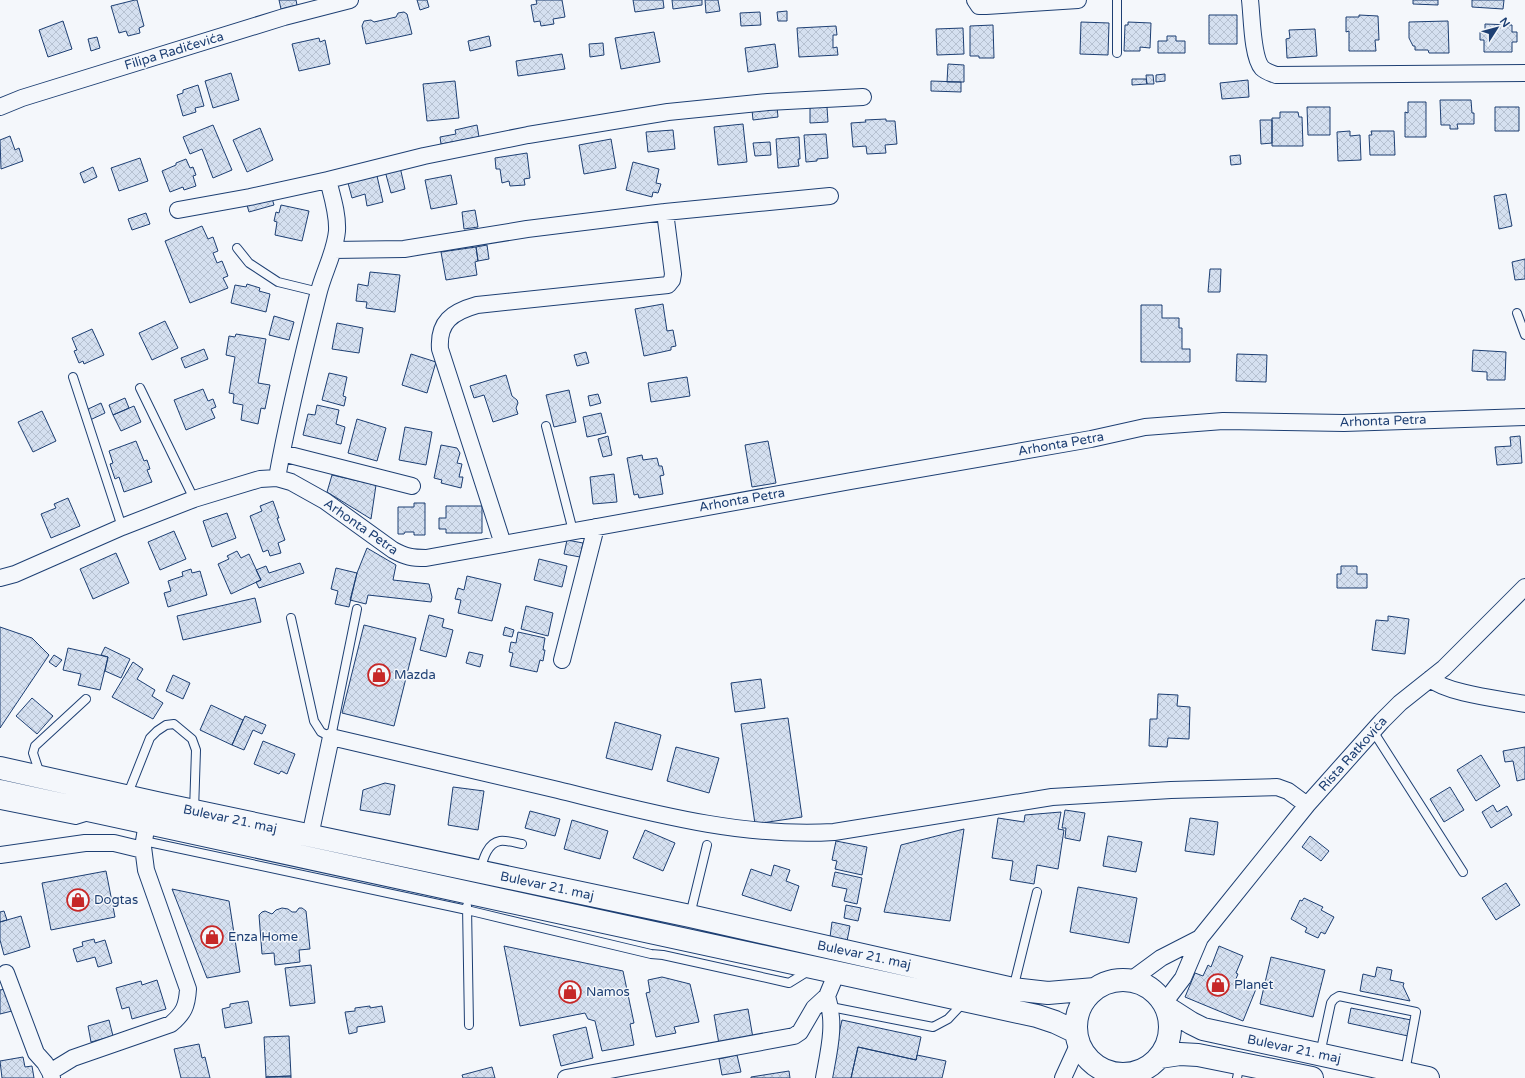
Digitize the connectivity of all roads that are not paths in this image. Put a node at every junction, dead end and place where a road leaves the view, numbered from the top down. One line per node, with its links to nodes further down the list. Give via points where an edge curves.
1 (350, 0): 9 (street, Filipa Radičevića, via 198,43)
2 (975, 0): 3 (street, via 979,6 986,6)
3 (1078, 0)
4 (1117, 0): 6 (lane)
5 (1250, 0): 7 (street, via 1256,58 1263,69 1276,75)
6 (1117, 53)
7 (1525, 73)
8 (863, 97): 10 (street, via 768,102 668,112 528,135 424,156)
9 (0, 107)
10 (328, 180): 12 (street, via 250,198); 15 (street, via 337,230)
11 (830, 196): 13 (street)
12 (178, 210)
13 (665, 212): 15 (street, via 527,229 404,249); 30 (street, via 672,274 672,280 668,285 477,305 456,313 446,321 441,330 440,349)
14 (237, 248): 16 (lane, via 249,263 278,282)
15 (333, 250): 16 (street)
16 (318, 292): 23 (street)
17 (1517, 312): 18 (lane)
18 (1525, 335)
19 (72, 376): 27 (lane)
20 (140, 388): 26 (lane)
21 (1525, 417): 28 (street, Arhonta Petra, via 1344,422 1223,421 1145,427 1091,439)
22 (546, 426): 29 (lane)
23 (282, 453): 24 (street); 25 (street)
24 (277, 478): 26 (street, Arhonta Petra, via 260,479); 30 (street, Arhonta Petra, via 291,482 325,501 405,557 426,558)
25 (412, 486)
26 (194, 499): 27 (street, Arhonta Petra)
27 (122, 526): 31 (street, Arhonta Petra, via 15,574)
28 (596, 527): 29 (street, Arhonta Petra); 35 (street)
29 (574, 531): 30 (street, Arhonta Petra)
30 (503, 544)
31 (0, 578)
32 (1525, 587): 36 (street, Rista Ratkovića)
33 (357, 610): 40 (lane)
34 (291, 618): 40 (lane, via 314,721 321,732)
35 (562, 660)
36 (1430, 679): 38 (street, via 1453,690); 39 (street, Rista Ratkovića)
37 (86, 699): 42 (lane, via 35,746 33,753)
38 (1525, 704)
39 (1373, 731): 46 (street, Rista Ratkovića); 55 (lane)
40 (331, 737): 46 (street, via 636,810 710,824 782,832 834,832 1052,797 1171,790 1277,787 1288,791); 49 (street)
41 (0, 768): 42 (main road, Bulevar 21. maj)
42 (41, 777): 44 (main road, Bulevar 21. maj)
43 (0, 791): 48 (main road, Bulevar 21. maj)
44 (127, 796): 47 (main road, Bulevar 21. maj); 47 (lane, via 150,738 166,725 174,724 192,739 196,750)
45 (0, 805): 48 (lane, via 76,820)
46 (1307, 805): 59 (street, Rista Ratkovića)
47 (194, 811): 49 (main road, Bulevar 21. maj)
48 (95, 813): 50 (main road, Bulevar 21. maj)
49 (310, 836): 54 (main road, Bulevar 21. maj)
50 (145, 838): 53 (street, via 114,843 85,842); 57 (main road, Bulevar 21. maj); 74 (street, via 146,870 188,989 187,1002 181,1016 170,1024 73,1058)
51 (522, 844): 54 (lane, via 501,841 492,845)
52 (706, 845): 58 (lane)
53 (0, 855)
54 (479, 871): 58 (main road, Bulevar 21. maj)
55 (1463, 872)
56 (1036, 892): 63 (lane)
57 (467, 902): 61 (main road, Bulevar 21. maj, via 667,946); 68 (lane)
58 (690, 916): 63 (main road, Bulevar 21. maj)
59 (1200, 938): 62 (street, Rista Ratkovića, via 1162,958); 67 (street, Rista Ratkovića, via 1182,978)
60 (6, 972): 74 (street, via 36,1053 45,1062)
61 (837, 972): 65 (main road, Bulevar 21. maj); 66 (street)
62 (1131, 980): 64 (main road, Bulevar 21. maj, via 1106,983); 67 (main road, Bulevar 21. maj, via 1144,984 1156,992)
63 (1013, 989): 64 (main road, Bulevar 21. maj, via 1048,993)
64 (1095, 989): 69 (main road, Bulevar 21. maj, via 1086,997 1080,1008 1076,1020)
65 (966, 1001): 66 (lane, via 948,1019 933,1027); 69 (main road, Bulevar 21. maj, via 1046,1018)
66 (829, 1002): 76 (street, via 814,1008 800,1032 789,1038); 77 (street, via 832,1036)
67 (1165, 1005): 70 (main road, Bulevar 21. maj, via 1203,1029); 71 (main road, Bulevar 21. maj, via 1170,1020 1170,1033 1167,1046)
68 (468, 1024)
69 (1078, 1037): 75 (main road, Bulevar 21. maj, via 1084,1053 1091,1061); 78 (street)
70 (1320, 1055): 73 (main road, Bulevar 21. maj); 73 (lane, via 1331,1003 1339,996 1416,1012)
71 (1160, 1057): 72 (main road, Bulevar 21. maj, via 1198,1055); 75 (main road, Bulevar 21. maj, via 1142,1070)
72 (1243, 1069): 79 (lane); 80 (main road, Bulevar 21. maj)
73 (1405, 1073): 81 (main road, Bulevar 21. maj)
74 (51, 1075)
75 (1117, 1076)
76 (571, 1078)
77 (824, 1078)
78 (1063, 1078)
79 (1278, 1078)
80 (1312, 1078)
81 (1428, 1078)

